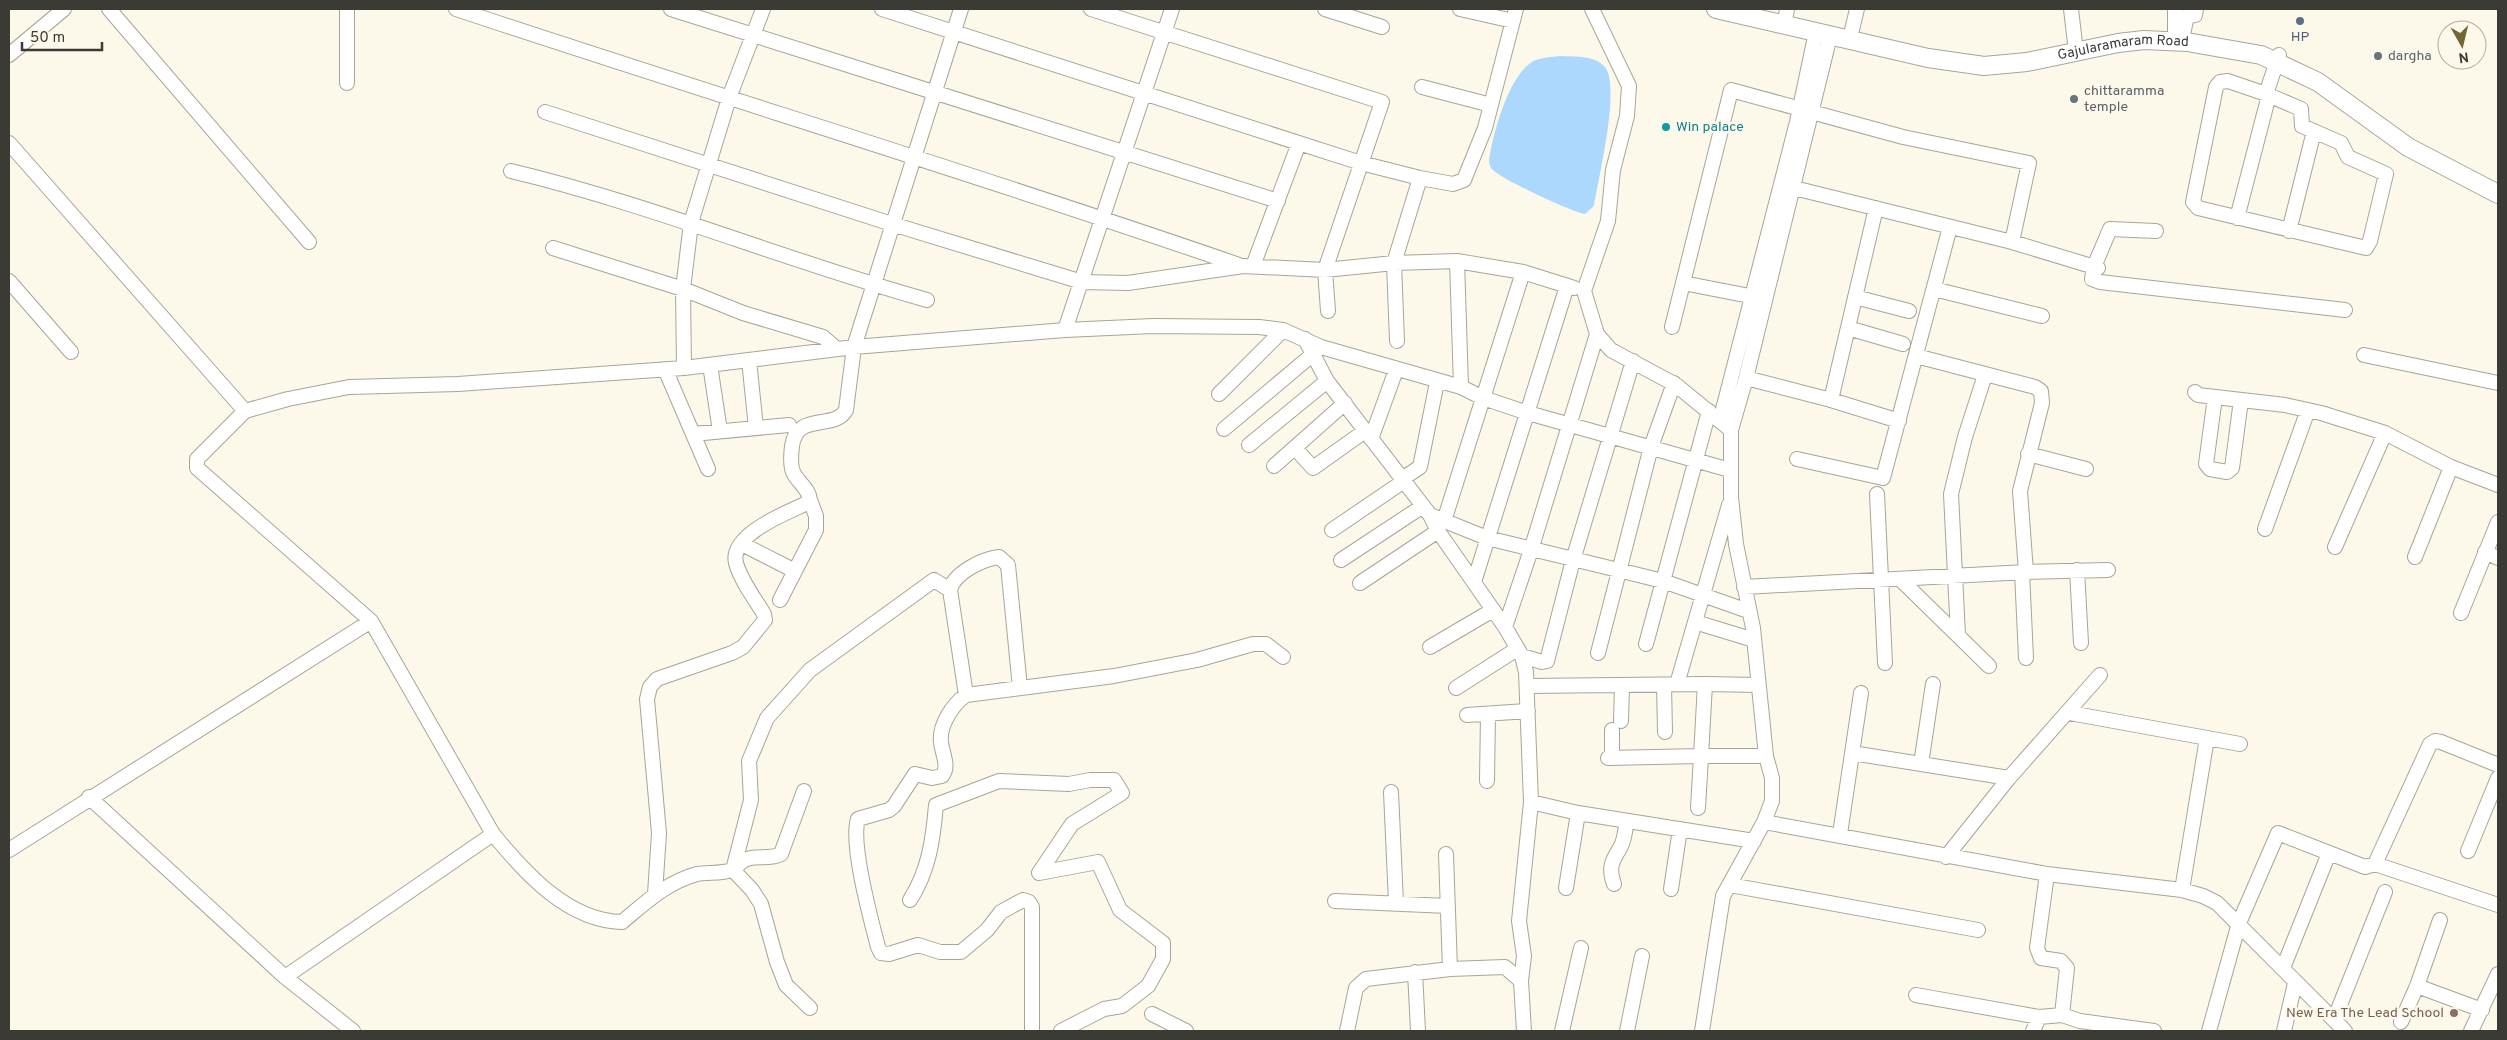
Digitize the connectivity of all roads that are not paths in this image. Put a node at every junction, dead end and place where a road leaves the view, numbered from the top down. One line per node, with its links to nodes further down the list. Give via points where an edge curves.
1 (64, 9): 28 (street)
2 (109, 9): 60 (street)
3 (347, 9): 30 (street)
4 (456, 9): 35 (street)
5 (671, 9): 26 (street)
6 (763, 9): 26 (street)
7 (882, 9): 23 (street)
8 (961, 9): 23 (street)
9 (1091, 9): 24 (street)
10 (1172, 9): 24 (street)
11 (1325, 9): 21 (street)
12 (1460, 9): 19 (street)
13 (1592, 9): 76 (street, via 1629,86 1627,116 1613,170 1608,221)
14 (1716, 9): 25 (main road, Gajularamaram Road)
15 (1762, 9): 18 (main road, Gajularamaram Road)
16 (1857, 9): 22 (street)
17 (2070, 9): 27 (street)
18 (1786, 12): 22 (main road, Gajularamaram Road)
19 (1515, 15): 36 (street)
20 (2182, 20): 27 (main road, Gajularamaram Road); 29 (main road, Gajularamaram Road, via 2215,36)
21 (1382, 27)
22 (1852, 30): 27 (main road, Gajularamaram Road, via 1947,52 1992,56)
23 (953, 32): 32 (street); 33 (street)
24 (1163, 32): 33 (street); 44 (street, via 1382,102)
25 (1824, 34): 27 (main road, Gajularamaram Road, via 1928,58 1984,66 2027,62); 37 (street)
26 (753, 35): 32 (street); 35 (street)
27 (2076, 48): 29 (main road, Gajularamaram Road, via 2144,40 2187,42)
28 (9, 56)
29 (2278, 58): 34 (street); 48 (main road, Gajularamaram Road, via 2320,75 2412,140); 50 (main road, Gajularamaram Road, via 2318,82 2408,147)
30 (347, 83)
31 (1422, 87): 36 (street)
32 (934, 92): 42 (street); 43 (street)
33 (1144, 93): 41 (street); 42 (street)
34 (2268, 95): 39 (street, via 2300,109 2302,126); 54 (street); 54 (street, via 2228,82 2220,82 2216,87 2193,202 2198,208)
35 (729, 98): 43 (street); 45 (street)
36 (1491, 105): 47 (street, via 1464,180 1453,184)
37 (1806, 110): 49 (street); 61 (street, via 1912,140 2029,163); 71 (street, via 1731,90); 78 (street)
38 (545, 112): 45 (street)
39 (2314, 131): 59 (street); 59 (street, via 2341,143 2348,157 2386,174 2370,241 2366,248 2359,248)
40 (9, 143): 119 (street)
41 (1299, 143): 44 (street); 51 (street)
42 (1125, 152): 51 (street); 53 (street)
43 (914, 157): 53 (street); 56 (street)
44 (1361, 163): 47 (street); 67 (street)
45 (708, 164): 55 (street); 56 (street)
46 (511, 171): 55 (street)
47 (1420, 178): 64 (street)
48 (2498, 184)
49 (1794, 188): 52 (street); 78 (street)
50 (2498, 194)
51 (1278, 201): 66 (street)
52 (1876, 208): 57 (street); 77 (street)
53 (1103, 218): 66 (street); 70 (street)
54 (2237, 218): 59 (street)
55 (691, 223): 72 (street); 74 (street)
56 (892, 224): 70 (street); 72 (street)
57 (1950, 227): 61 (street); 75 (street)
58 (2156, 231): 65 (street, via 2110,229)
59 (2289, 231)
60 (309, 242)
61 (2012, 242): 65 (street)
62 (554, 248): 74 (street)
63 (1457, 261): 64 (street); 68 (street); 110 (street)
64 (1394, 262): 67 (street); 90 (street)
65 (2094, 264): 80 (street, via 2092,279 2100,282)
66 (1248, 266): 67 (street); 70 (street, via 1128,283)
67 (1325, 270): 81 (street)
68 (1523, 272): 73 (street); 114 (street)
69 (9, 281): 94 (street)
70 (1082, 282): 86 (street)
71 (1683, 283): 78 (street); 84 (street)
72 (874, 285): 79 (street); 92 (street)
73 (1567, 286): 76 (street); 121 (street)
74 (683, 289): 93 (street, via 743,312 823,336); 101 (street)
75 (1934, 289): 83 (street); 97 (street)
76 (1584, 291): 88 (street)
77 (1855, 297): 82 (street); 85 (street)
78 (1759, 298): 105 (street); 125 (street)
79 (927, 300)
80 (2345, 310)
81 (1328, 311)
82 (1910, 311)
83 (2042, 316)
84 (1672, 327)
85 (1848, 328): 91 (street); 115 (street)
86 (1065, 330): 87 (street, via 1154,326); 92 (street)
87 (1283, 330): 89 (street); 112 (street)
88 (1597, 334): 99 (street, via 1611,350); 124 (street)
89 (1305, 339): 96 (street); 103 (street)
90 (1397, 341)
91 (1903, 344)
92 (854, 347): 93 (street); 148 (street, via 843,415 804,425 792,445 792,468)
93 (837, 349): 98 (street)
94 (71, 352)
95 (2364, 354): 109 (street)
96 (1312, 355): 106 (street); 127 (street)
97 (1916, 356): 104 (street); 122 (street)
98 (749, 360): 100 (street); 126 (street)
99 (1633, 361): 108 (street); 132 (street)
100 (710, 365): 101 (street); 128 (street)
101 (684, 368): 102 (street)
102 (665, 369): 119 (street, via 458,384 349,388); 130 (street)
103 (1396, 370): 107 (street); 131 (street)
104 (1985, 375): 136 (street, via 2041,391 2042,403); 168 (street, via 1951,494)
105 (1746, 378): 115 (street); 125 (street)
106 (1326, 381): 117 (street); 133 (street)
107 (1437, 382): 110 (street); 144 (street, via 1420,467)
108 (1674, 383): 120 (street); 134 (street)
109 (2498, 383)
110 (1461, 387): 114 (street)
111 (2195, 392): 113 (street)
112 (1219, 394)
113 (2215, 397): 116 (street); 116 (street, via 2206,464 2210,469 2227,472 2232,468)
114 (1483, 398): 121 (street); 151 (street)
115 (1830, 400): 122 (street)
116 (2241, 400): 118 (street)
117 (1345, 403): 131 (street); 135 (street)
118 (2308, 410): 129 (street); 152 (street)
119 (244, 411): 181 (street, via 198,459 197,468)
120 (1709, 411): 125 (street); 138 (street)
121 (1528, 413): 124 (street); 154 (street)
122 (1899, 421): 137 (street, via 1883,478)
123 (789, 425): 126 (street)
124 (1569, 425): 132 (street); 157 (street)
125 (1726, 425): 143 (street)
126 (756, 428): 128 (street)
127 (1224, 429)
128 (720, 431): 130 (street)
129 (2384, 433): 140 (street); 156 (street)
130 (693, 434): 141 (street)
131 (1368, 435): 135 (street, via 1313,468); 144 (street)
132 (1610, 435): 134 (street); 162 (street)
133 (1248, 445)
134 (1651, 447): 138 (street); 163 (street)
135 (1295, 448): 139 (street)
136 (2028, 454): 142 (street); 167 (street, via 2020,491)
137 (1797, 459)
138 (1696, 460): 143 (street); 171 (street)
139 (1274, 466)
140 (2451, 467): 145 (street); 159 (street)
141 (708, 469)
142 (2086, 469)
143 (1730, 470): 147 (street)
144 (1403, 480): 149 (street); 153 (street)
145 (2498, 485)
146 (1877, 494): 169 (street)
147 (1731, 497): 174 (street); 176 (street)
148 (810, 500): 155 (street, via 764,523); 166 (street, via 816,516 816,530)
149 (1426, 511): 151 (street); 161 (street)
150 (2498, 522): 158 (street)
151 (1441, 526): 154 (street); 172 (street); 173 (street)
152 (2265, 529)
153 (1332, 530)
154 (1487, 538): 157 (street); 172 (street)
155 (742, 544): 166 (street); 247 (street, via 735,561 764,614 763,624 737,650 656,679 650,686 647,699 659,833)
156 (2335, 546)
157 (1531, 550): 162 (street); 183 (street)
158 (2485, 552): 160 (street); 180 (street)
159 (2415, 557)
160 (2498, 558)
161 (1341, 560)
162 (1573, 560): 163 (street); 189 (street, via 1547,661)
163 (1620, 570): 171 (street); 190 (street)
164 (2077, 570): 165 (street); 167 (street); 186 (street)
165 (2108, 570)
166 (795, 571): 177 (street)
167 (2024, 572): 168 (street); 192 (street)
168 (1955, 576): 170 (street); 184 (street)
169 (1881, 579): 170 (street); 174 (street); 193 (street)
170 (1900, 579): 184 (street)
171 (1663, 580): 176 (street); 187 (street)
172 (1474, 582): 178 (street)
173 (1360, 583)
174 (1744, 586): 179 (street)
175 (950, 590): 202 (street, via 958,576 991,558 999,557 1008,565); 205 (street); 239 (street, via 934,580 882,616 810,670 767,718 749,761 751,800)
176 (1704, 594): 179 (street); 182 (street)
177 (780, 600)
178 (1493, 610): 183 (street); 188 (street)
179 (1748, 611): 185 (street)
180 (2461, 613)
181 (371, 621): 223 (street); 230 (street)
182 (1696, 622): 185 (street); 196 (street)
183 (1505, 627): 189 (street)
184 (1958, 635): 194 (street)
185 (1754, 640): 199 (street)
186 (2081, 643)
187 (1646, 644)
188 (1430, 647)
189 (1520, 653): 200 (street); 203 (street)
190 (1598, 653)
191 (1283, 657): 202 (street, via 1266,644 1253,644 1197,660 1114,676)
192 (2026, 658)
193 (1885, 663)
194 (1989, 666)
195 (2100, 675): 207 (street)
196 (1671, 684): 197 (street); 201 (street); 210 (street)
197 (1705, 684): 199 (street); 214 (street)
198 (1934, 684): 216 (street)
199 (1758, 685): 215 (street)
200 (1528, 686): 201 (street); 206 (street)
201 (1622, 686): 214 (street, via 1610,758)
202 (1020, 688): 205 (street)
203 (1456, 688)
204 (1861, 693): 213 (street)
205 (966, 695): 276 (street, via 950,712 941,735 946,766 942,776 932,778 915,774 889,810 858,819 862,881 881,953 889,954 918,945 940,952 961,952 987,930 1001,912 1023,900 1029,902 1032,907)
206 (1528, 711): 208 (street); 224 (street)
207 (2070, 713): 211 (street); 218 (street)
208 (1488, 714): 209 (street); 220 (street)
209 (1467, 715)
210 (1665, 732)
211 (2207, 738): 212 (street); 245 (street)
212 (2240, 744)
213 (1852, 753): 216 (street); 231 (street)
214 (1701, 756): 215 (street); 225 (street)
215 (1766, 756): 228 (street, via 1772,778 1772,801)
216 (1921, 764): 218 (street)
217 (2498, 765): 238 (street, via 2441,742 2430,744)
218 (2009, 778): 237 (street)
219 (2498, 778): 234 (street)
220 (1487, 781)
221 (804, 791): 239 (street, via 781,854 744,859)
222 (1391, 792): 250 (street)
223 (89, 797): 233 (street); 262 (street)
224 (1531, 802): 226 (street); 263 (street, via 1519,921 1524,956)
225 (1698, 808)
226 (1578, 813): 227 (street); 243 (street)
227 (1627, 821): 229 (street); 241 (street, via 1612,861 1610,873)
228 (1764, 822): 231 (street); 232 (street)
229 (1680, 829): 232 (street); 244 (street)
230 (493, 834): 247 (street, via 547,891 570,907 606,922 622,922); 262 (street)
231 (1840, 834): 237 (street)
232 (1754, 841): 242 (street)
233 (9, 850)
234 (2468, 851)
235 (1446, 854): 252 (street)
236 (2329, 854): 238 (street, via 2365,868); 254 (street, via 2278,833); 259 (street)
237 (1946, 857): 240 (street)
238 (2375, 864): 251 (street)
239 (733, 870): 247 (street, via 698,874); 267 (street, via 761,904 776,962 786,985)
240 (2047, 874): 245 (street); 270 (street, via 2037,948 2041,958 2061,961 2067,968)
241 (1614, 884)
242 (1730, 885): 255 (street); 284 (street, via 1723,896)
243 (1566, 888)
244 (1670, 889)
245 (2182, 890): 254 (street, via 2217,903)
246 (2385, 892): 272 (street)
247 (655, 894)
248 (910, 900): 277 (street, via 922,881 933,845 936,805 999,781 1069,784 1114,780 1122,793 1072,824 1039,873 1098,862 1120,910 1163,943 1163,959 1148,986 1122,1006 1104,1009)
249 (1335, 901): 250 (street)
250 (1396, 904): 252 (street)
251 (2498, 905)
252 (1448, 906): 258 (street)
253 (2440, 920): 265 (street)
254 (2239, 922): 259 (street); 287 (street)
255 (1978, 930)
256 (1581, 948): 282 (street)
257 (1642, 956): 283 (street)
258 (1450, 968): 260 (street); 263 (street, via 1505,967)
259 (2283, 968): 264 (street)
260 (1415, 972): 279 (street, via 1366,979 1360,984 1356,988); 280 (street)
261 (2498, 974): 268 (street)
262 (285, 977): 275 (street)
263 (1521, 981): 281 (street)
264 (2295, 983): 272 (street); 288 (street)
265 (2417, 986): 268 (street); 273 (street)
266 (1916, 995): 271 (street)
267 (810, 1008)
268 (2482, 1010): 290 (street)
269 (1152, 1014): 278 (street)
270 (2062, 1015): 271 (street); 274 (street)
271 (2039, 1017): 285 (street)
272 (2334, 1020): 289 (street)
273 (2402, 1022)
274 (2081, 1026): 286 (street)
275 (353, 1031)
276 (1032, 1031)
277 (1061, 1031)
278 (1186, 1031)
279 (1347, 1031)
280 (1418, 1031)
281 (1524, 1031)
282 (1562, 1031)
283 (1627, 1031)
284 (1702, 1031)
285 (2033, 1031)
286 (2154, 1031)
287 (2209, 1031)
288 (2284, 1031)
289 (2345, 1031)
290 (2472, 1031)

